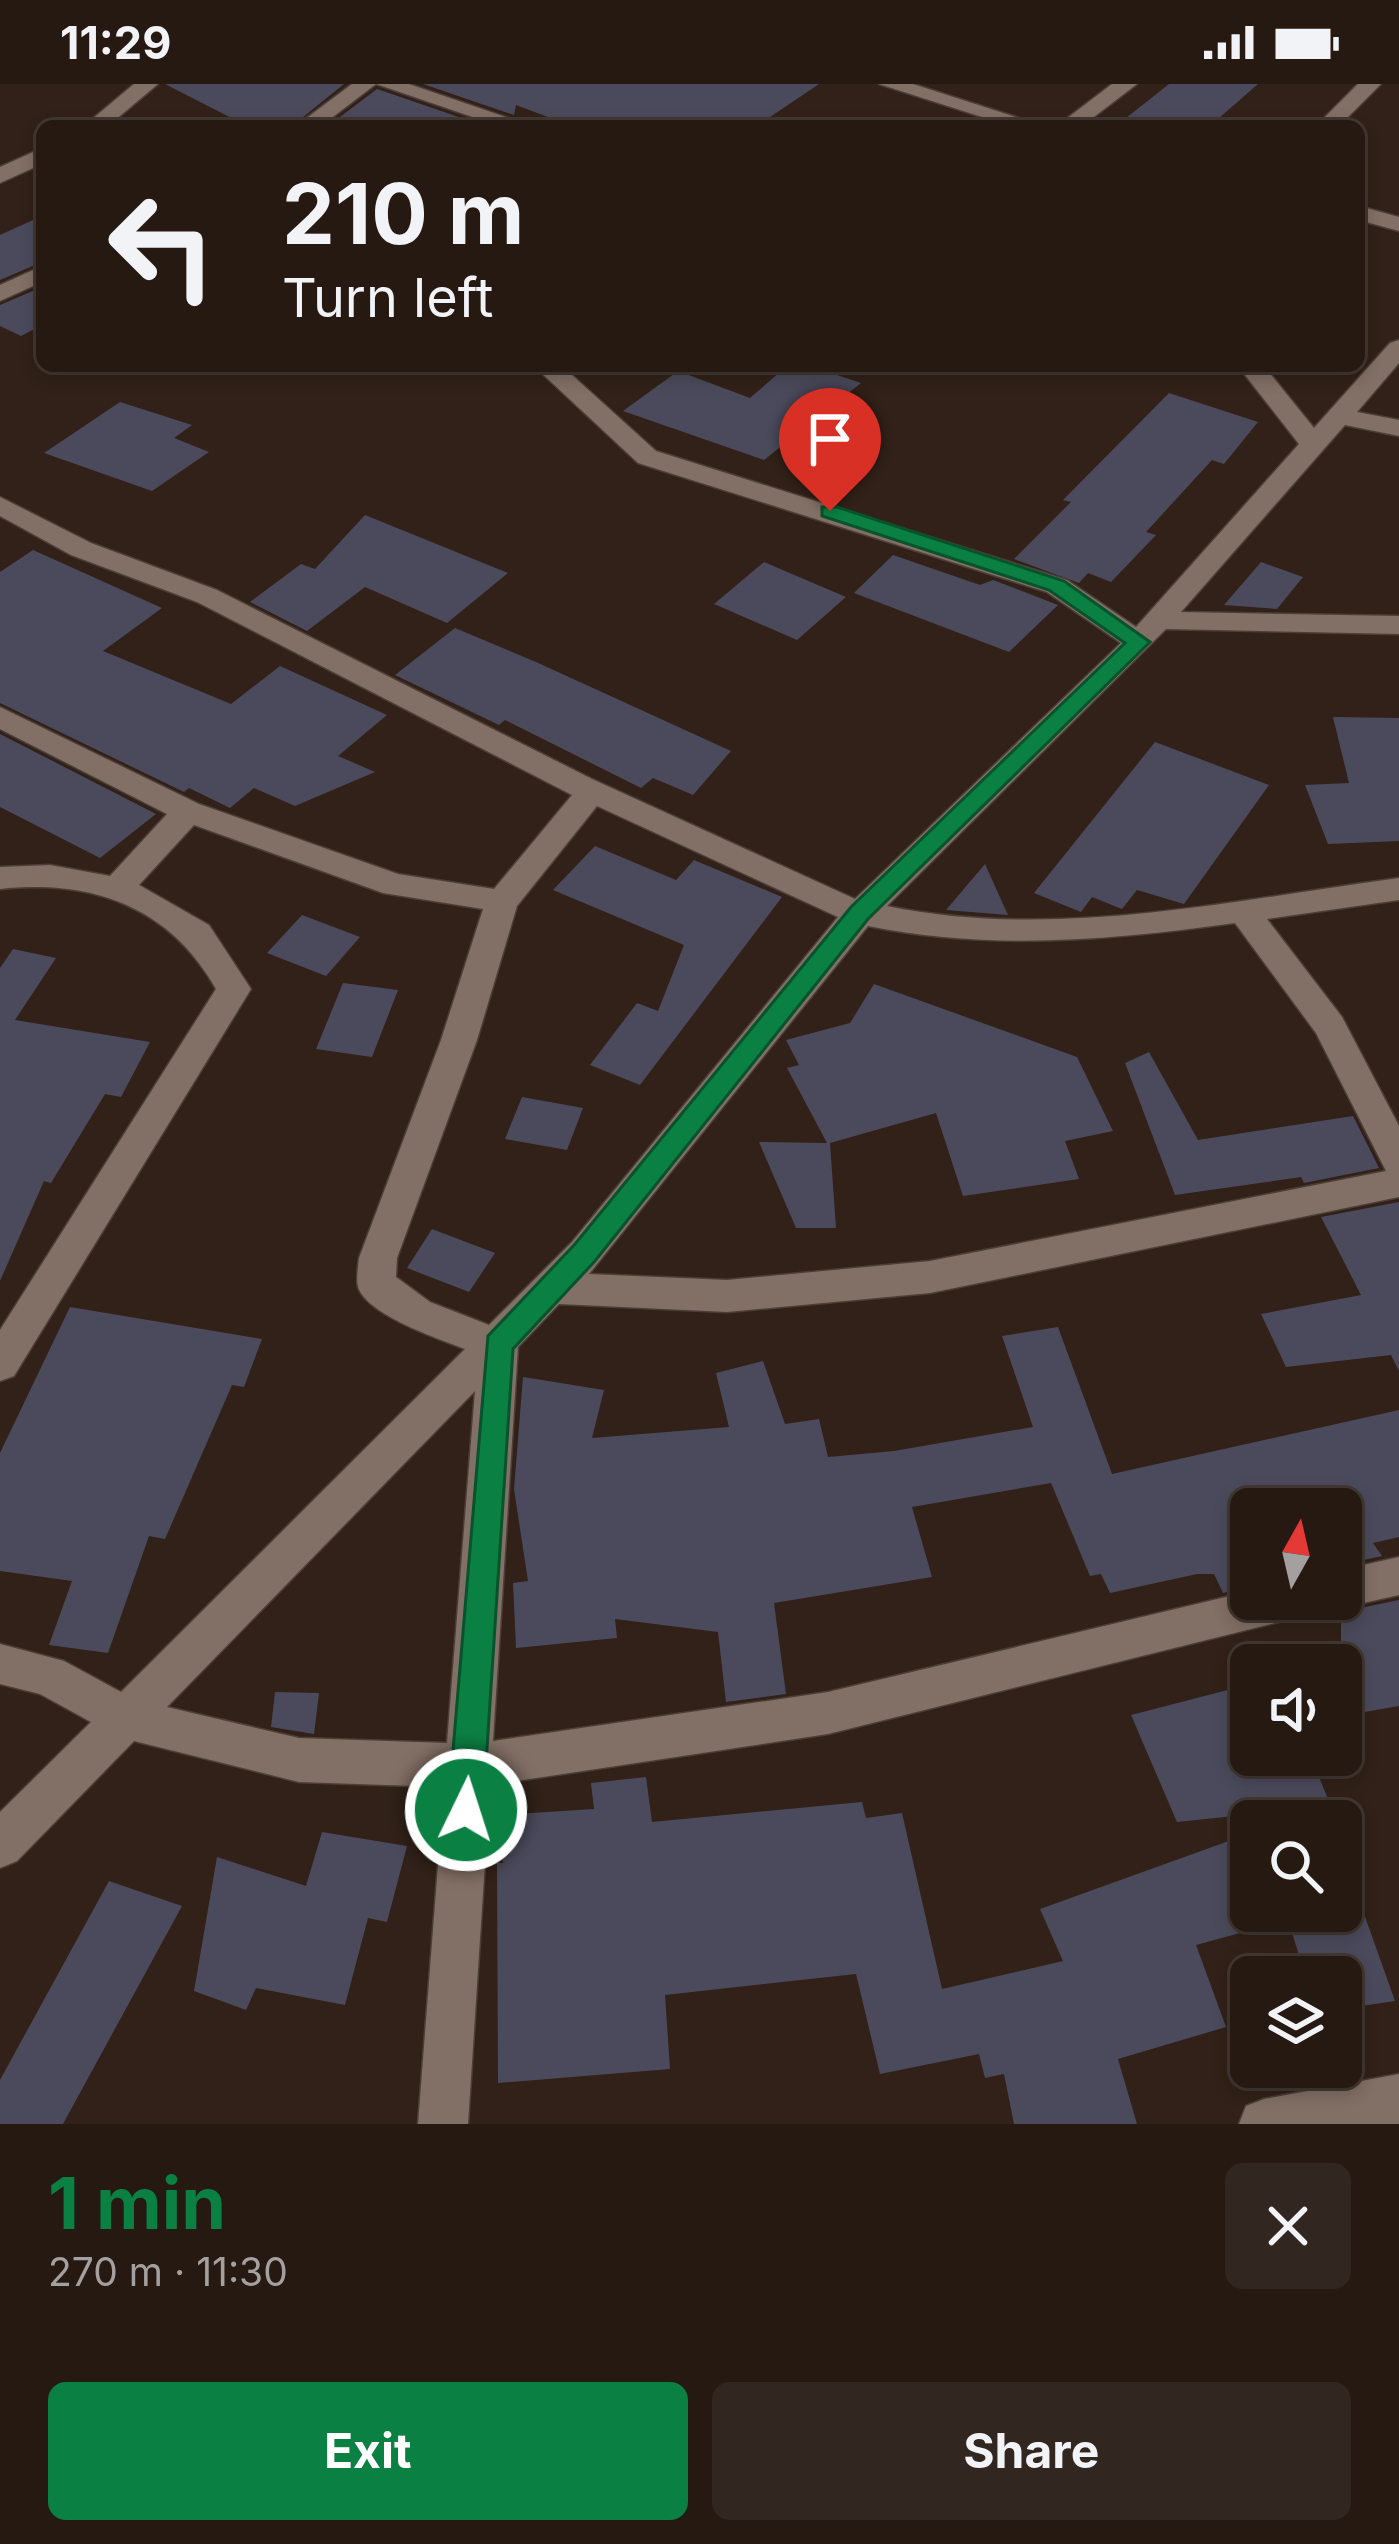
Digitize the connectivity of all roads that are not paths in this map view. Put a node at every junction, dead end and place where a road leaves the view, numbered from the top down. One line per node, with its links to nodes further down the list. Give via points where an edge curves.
1 (147, 84): 7 (street)
2 (365, 84): 8 (street)
3 (387, 84): 9 (street)
4 (890, 84): 10 (street)
5 (1126, 84): 11 (street)
6 (1370, 84): 12 (street)
7 (102, 120)
8 (315, 120)
9 (502, 120)
10 (1013, 120)
11 (1076, 120)
12 (1333, 120)
13 (36, 157): 14 (street)
14 (0, 176)
15 (1365, 215): 16 (street)
16 (1399, 224)
17 (36, 276): 18 (street)
18 (0, 293)
19 (1399, 347): 22 (street)
20 (555, 372): 27 (street, via 647,457 1057,586)
21 (1256, 372): 24 (street)
22 (1338, 416): 23 (street); 24 (street)
23 (1399, 428)
24 (1313, 444): 27 (street)
25 (0, 505): 29 (street, via 81,549 207,596)
26 (1399, 625): 27 (street)
27 (1149, 631): 36 (street)
28 (0, 717): 30 (street)
29 (590, 795): 34 (street); 36 (street)
30 (188, 811): 32 (street); 34 (street, via 395,885)
31 (0, 878): 32 (street, via 34,872)
32 (118, 887): 41 (street, via 199,933 234,989)
33 (1399, 890): 35 (street)
34 (501, 903): 40 (street, via 387,1226 376,1284 416,1313)
35 (1241, 908): 36 (street, via 961,931); 37 (street, via 1330,1026)
36 (860, 913): 39 (street)
37 (1399, 1162)
38 (1399, 1184): 39 (street, via 930,1276 727,1295)
39 (552, 1288): 40 (street)
40 (498, 1345): 46 (street); 47 (street)
41 (0, 1364)
42 (1399, 1576): 43 (street)
43 (1362, 1584)
44 (1230, 1616): 47 (street, via 828,1713)
45 (0, 1664): 46 (street, via 48,1676)
46 (127, 1718): 47 (street, via 299,1760); 48 (street)
47 (469, 1766): 50 (street)
48 (0, 1845)
49 (1399, 2099): 51 (street)
50 (443, 2124)
51 (1264, 2124)

